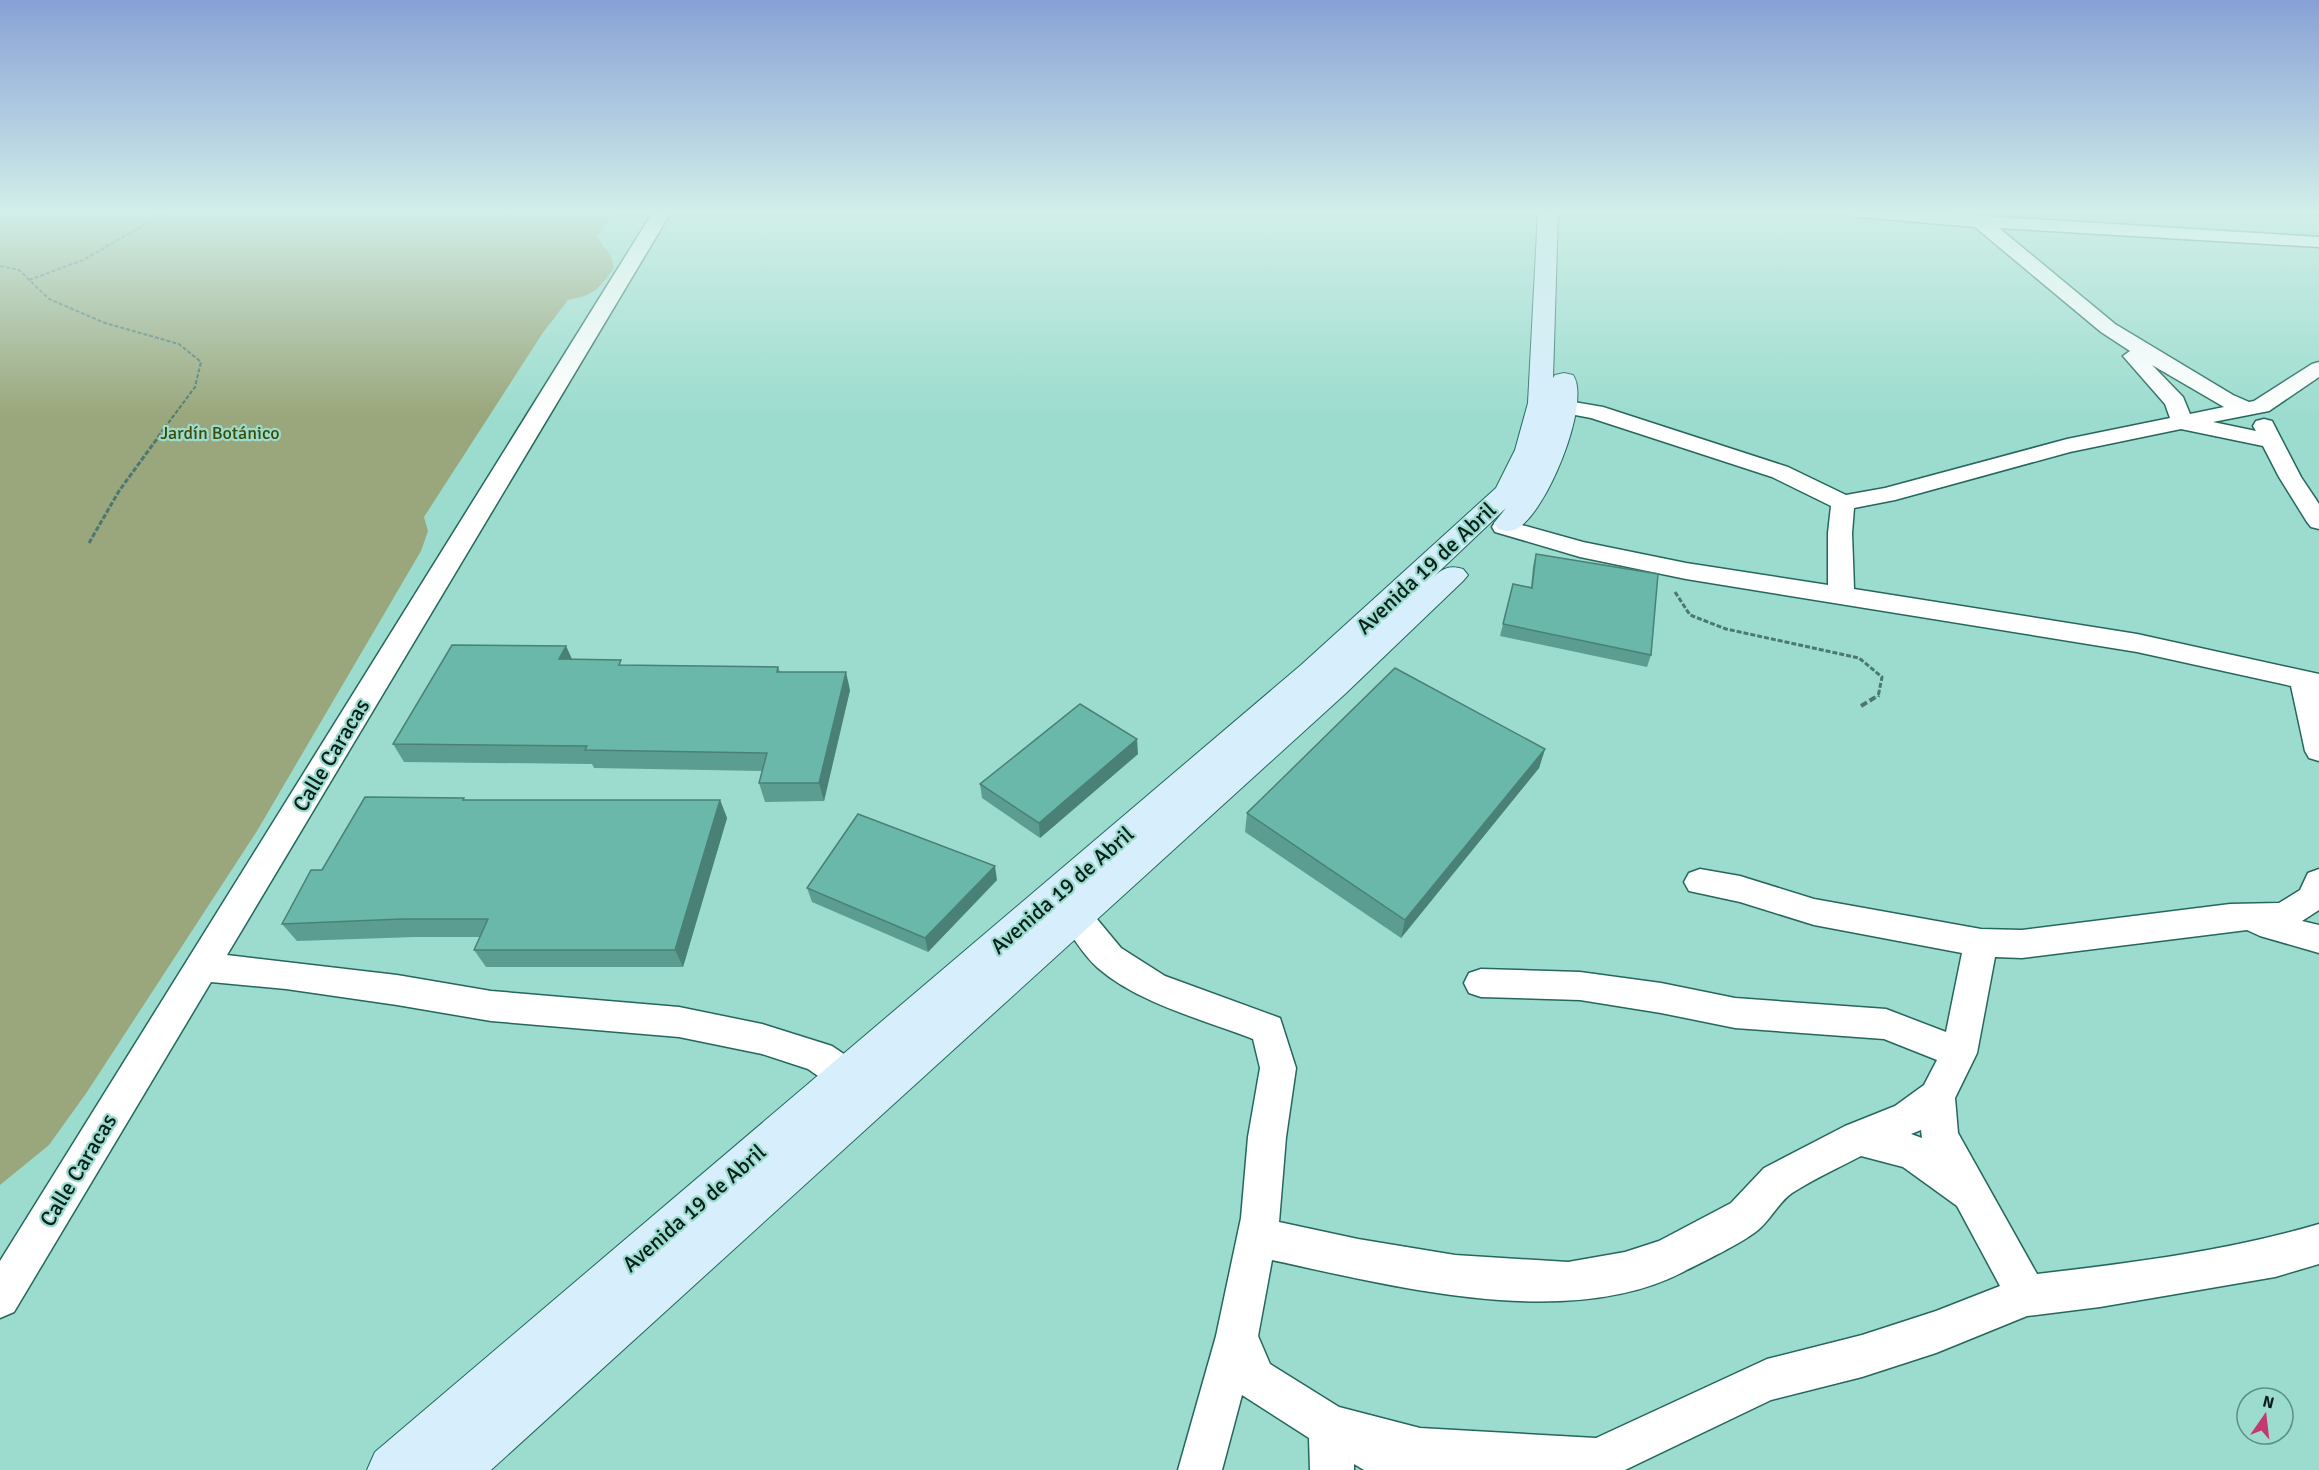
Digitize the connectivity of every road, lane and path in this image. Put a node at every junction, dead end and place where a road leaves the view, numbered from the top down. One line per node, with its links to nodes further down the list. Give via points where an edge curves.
1 (29, 280): 15 (path, via 49,299 105,323 179,344 201,362 195,387 119,491)
2 (620, 281): 27 (street, Calle Caracas)
3 (1545, 281): 30 (street, Avenida 19 de Abril, via 1537,423 1524,462 1507,493 1312,673)
4 (1565, 281): 8 (street, Avenida 19 de Abril)
5 (2051, 281): 6 (street)
6 (2108, 328): 9 (street, via 2205,389); 10 (street, via 2175,402)
7 (2319, 368): 9 (street)
8 (1562, 406): 12 (street, via 1595,412 1780,472); 14 (street, Avenida 19 de Abril, via 1553,450 1539,485)
9 (2254, 407): 10 (street); 11 (street)
10 (2183, 423): 11 (street); 12 (street, via 2067,446 1887,495)
11 (2271, 441): 13 (street)
12 (1843, 503): 17 (street)
13 (2319, 522)
14 (1504, 527): 16 (street, via 1580,549); 23 (street, Avenida 19 de Abril, via 1334,686)
15 (88, 543)
16 (1668, 567): 17 (street); 19 (path, via 1676,594 1690,615 1726,629 1859,658 1882,677 1879,696)
17 (1841, 595): 18 (street, via 2137,643)
18 (2311, 682): 20 (street)
19 (1861, 705)
20 (2319, 751)
21 (1700, 882): 26 (street, via 1814,912)
22 (2319, 882): 24 (street, via 2313,898 2284,916)
23 (1076, 916): 34 (street, via 1109,958 1153,986 1268,1029 1278,1068 1266,1137); 42 (street, Avenida 19 de Abril)
24 (2230, 917): 25 (street); 26 (street, via 2022,944)
25 (2319, 939)
26 (1981, 943): 29 (street)
27 (201, 967): 30 (street, via 386,988 491,1006 680,1022 762,1038 819,1057); 37 (street, Calle Caracas)
28 (1481, 983): 29 (street, via 1580,986 1735,1013 1886,1024)
29 (1959, 1053): 31 (street)
30 (847, 1076): 41 (street, Avenida 19 de Abril)
31 (1936, 1097): 32 (street, via 1908,1118); 33 (street, via 1940,1136)
32 (1858, 1138): 33 (street, via 1913,1152); 34 (street, via 1777,1181 1745,1216 1667,1259 1625,1272 1568,1282 1455,1275 1303,1249)
33 (1976, 1198): 36 (street)
34 (1257, 1237): 38 (street)
35 (2319, 1244): 36 (street, via 2265,1259)
36 (2027, 1296): 40 (street, via 1862,1356 1767,1380)
37 (0, 1298)
38 (1237, 1336): 39 (street, via 1255,1379); 43 (street)
39 (1330, 1426): 40 (street, via 1420,1450); 44 (street); 45 (street)
40 (1599, 1465)
41 (393, 1470)
42 (453, 1470)
43 (1200, 1470)
44 (1332, 1470)
45 (1406, 1470)

